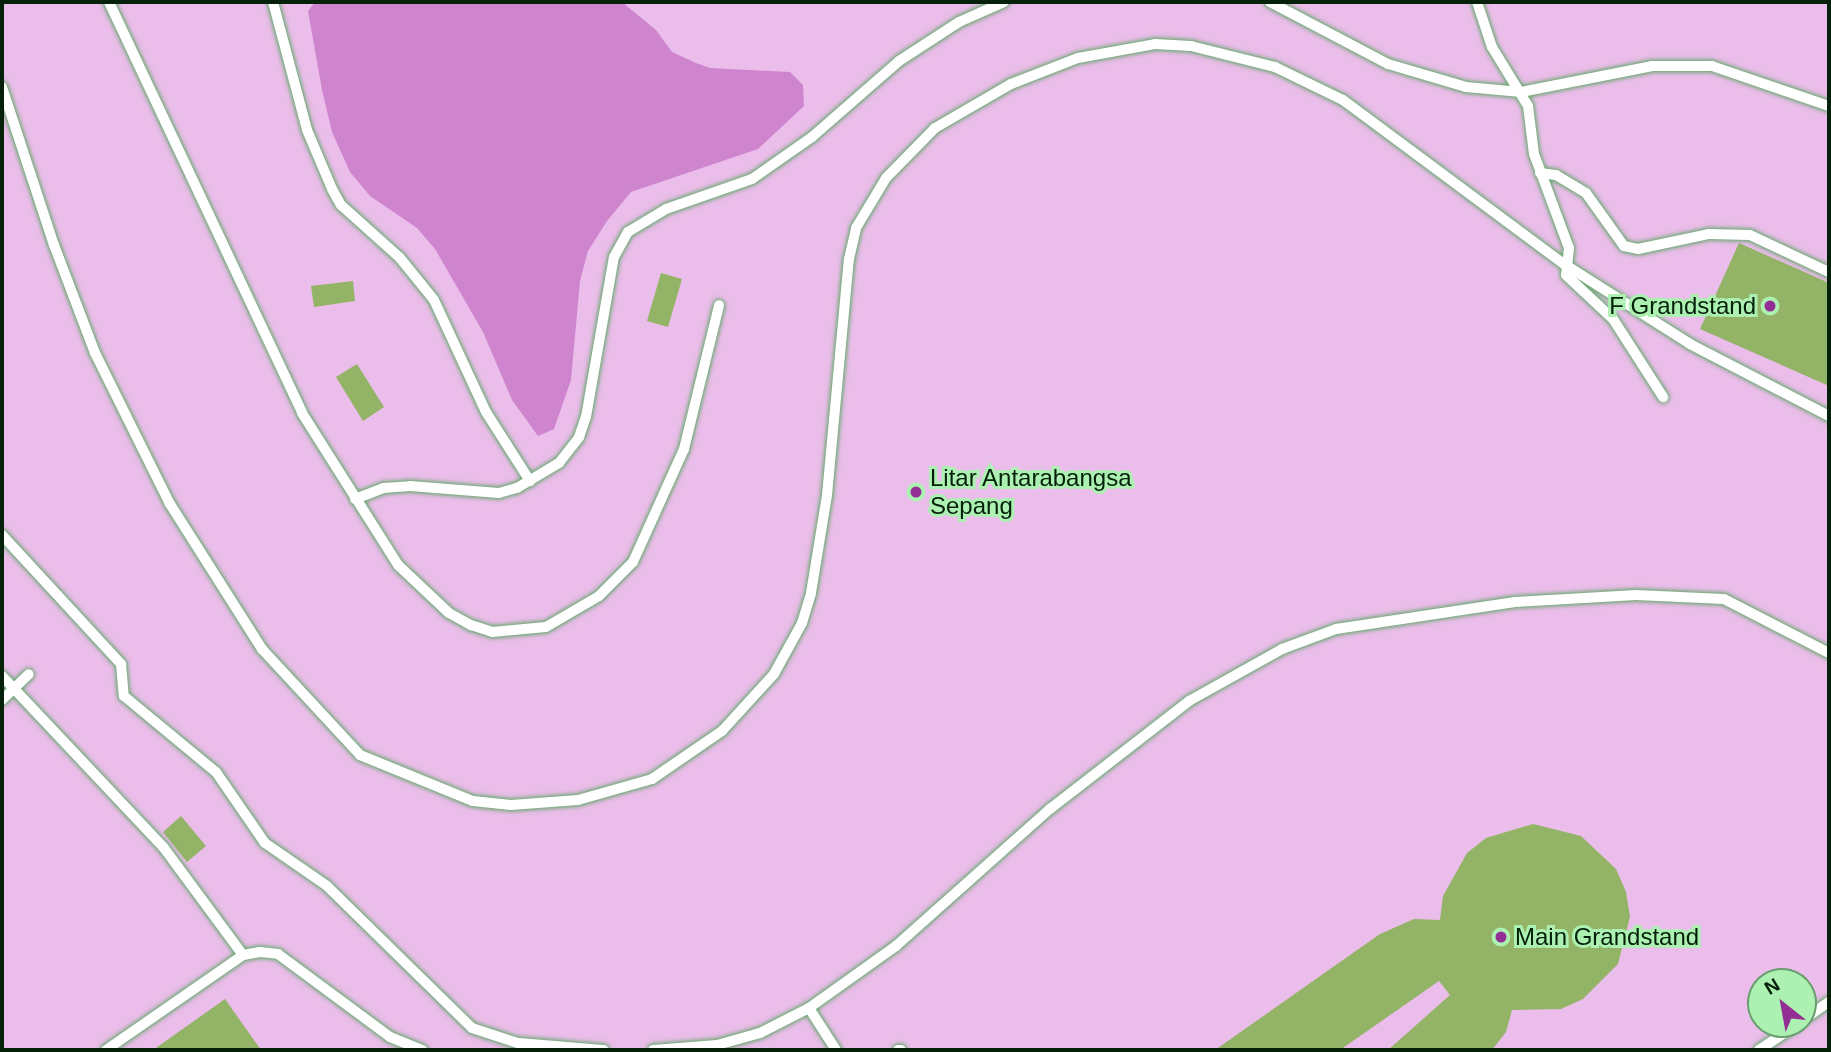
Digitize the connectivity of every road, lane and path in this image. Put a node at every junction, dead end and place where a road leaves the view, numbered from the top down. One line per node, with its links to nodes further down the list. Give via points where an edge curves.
1 (109, 2): 16 (lane, via 302,413)
2 (273, 2): 15 (lane, via 307,130 332,189 341,205 400,258 434,300 486,412)
3 (1004, 2): 15 (lane, via 959,22 899,61 812,136 752,179 653,215 628,232 614,257 591,396 579,437 559,463)
4 (1270, 2): 7 (lane, via 1405,71 1466,87)
5 (1477, 2): 7 (lane, via 1492,47)
6 (2, 87): 10 (lane, via 95,353 170,504 262,649 360,755 429,786 472,801 498,804 578,800 652,779 722,731 774,674 802,623 811,593 827,495 849,259 856,228 886,178 935,128 1011,84 1078,58 1155,44 1191,46 1275,67 1343,100)
7 (1521, 92): 8 (lane, via 1618,71 1686,65 1737,73); 9 (lane, via 1528,106)
8 (1829, 106)
9 (1540, 173): 10 (lane, via 1564,229 1569,248); 11 (lane, via 1556,175 1586,194 1624,246 1638,249 1709,233 1750,235)
10 (1564, 264): 13 (lane, via 1573,283 1613,319); 14 (lane, via 1690,344)
11 (1829, 272)
12 (719, 305): 16 (lane, via 684,449 651,529 619,579 576,613 546,627 518,632 471,625 449,613 398,565)
13 (1663, 397)
14 (1829, 415)
15 (530, 481): 16 (lane, via 484,495 410,486 383,488)
16 (355, 499)
17 (2, 535): 29 (lane, via 121,664 124,696 216,772 265,844 327,886 472,1028 519,1043)
18 (1829, 653): 24 (lane, via 1724,599 1711,598 1636,595 1516,601 1336,629 1282,649 1189,701 1050,809 896,946)
19 (29, 674): 21 (lane)
20 (2, 676): 21 (lane)
21 (14, 688): 22 (lane); 23 (lane, via 164,848)
22 (2, 700)
23 (243, 956): 27 (lane); 28 (lane, via 278,954 390,1037)
24 (809, 1009): 26 (lane); 31 (lane)
25 (1777, 1038): 32 (lane)
26 (715, 1048): 30 (lane)
27 (106, 1050)
28 (422, 1050)
29 (604, 1050)
30 (653, 1050)
31 (836, 1050)
32 (1759, 1050)

